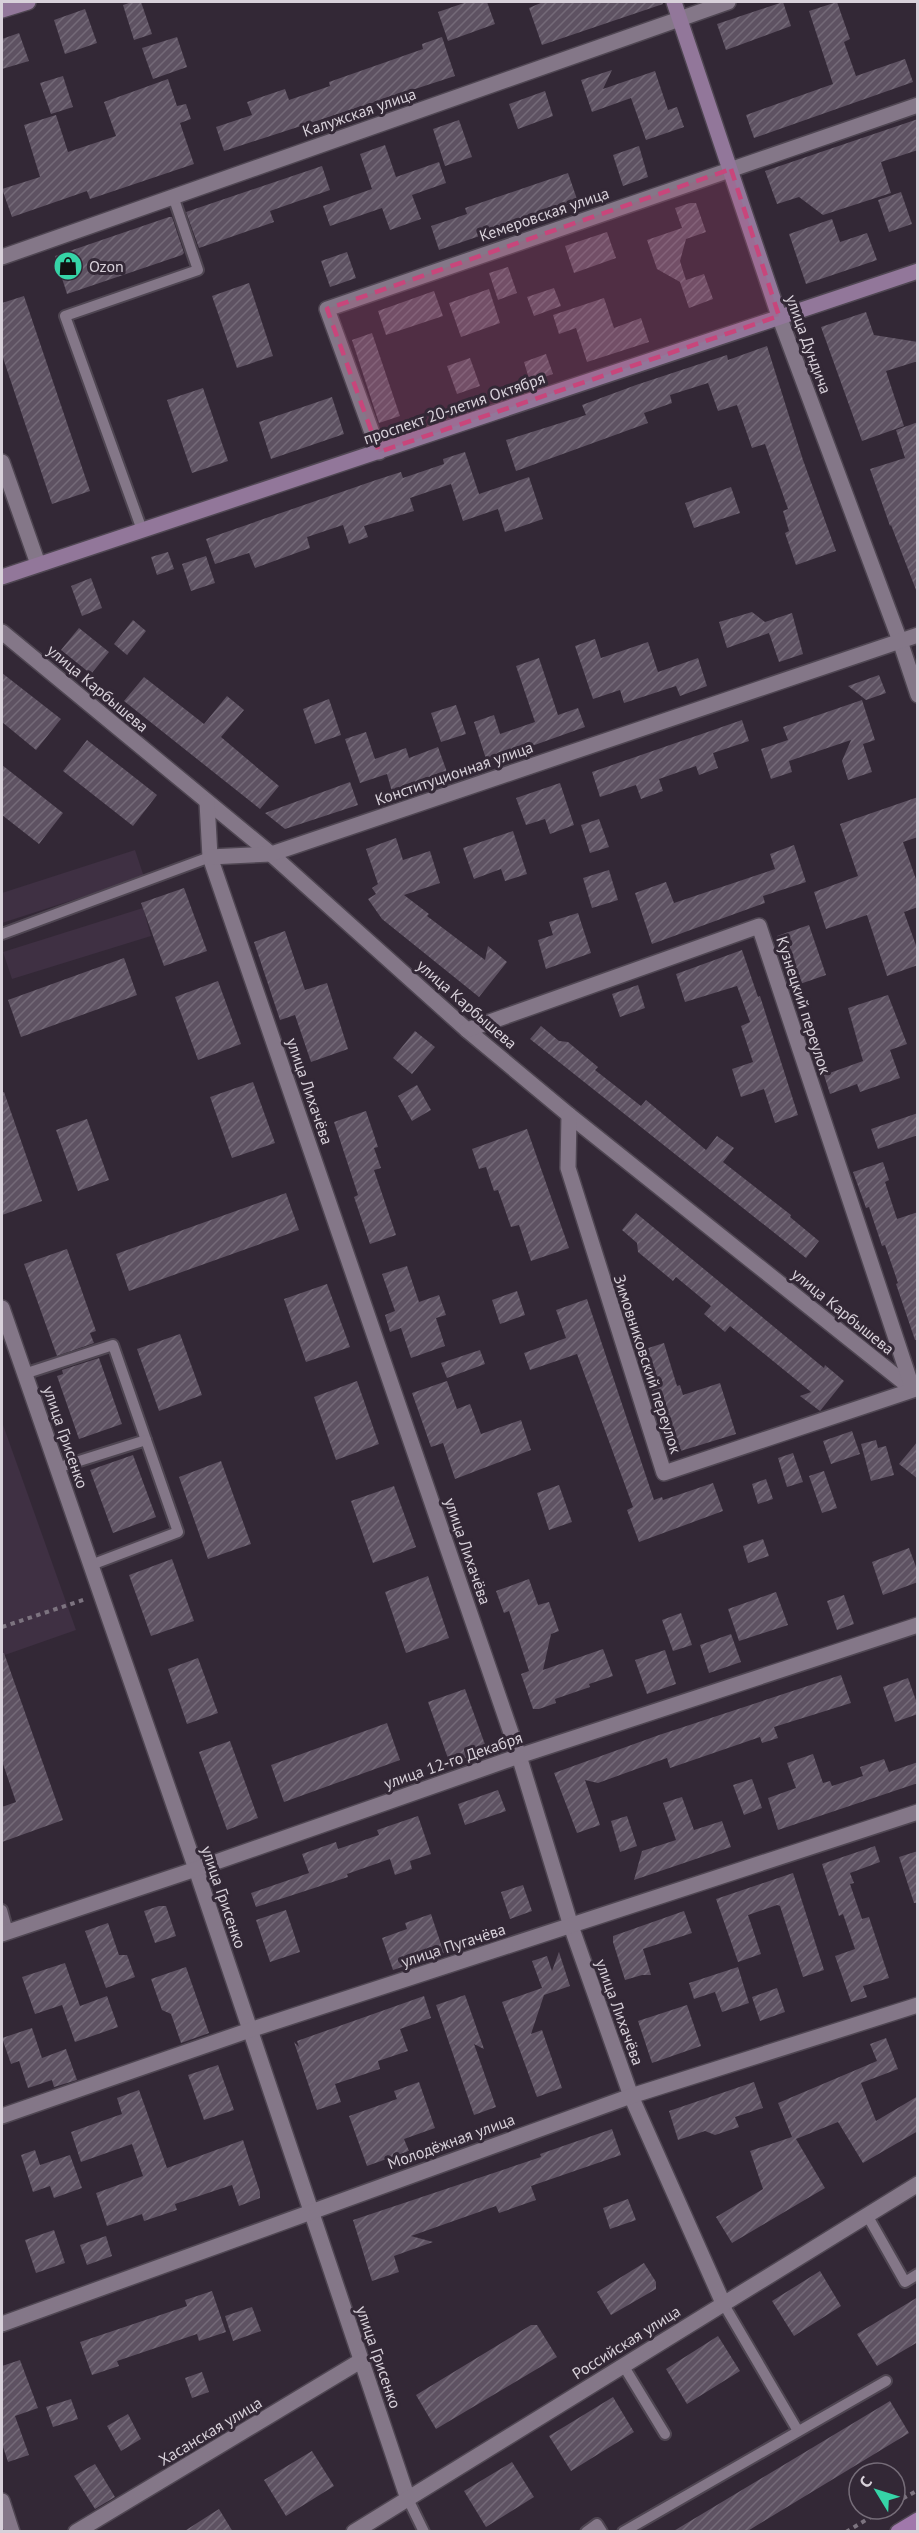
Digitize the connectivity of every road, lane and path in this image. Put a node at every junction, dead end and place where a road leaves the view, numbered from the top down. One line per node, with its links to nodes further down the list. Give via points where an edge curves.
1 (28, 2): 4 (street)
2 (674, 2): 5 (street, улица Дундича)
3 (728, 2): 5 (street, Калужская улица)
4 (2, 10)
5 (679, 18): 7 (street, улица Дундича); 8 (street, Калужская улица)
6 (918, 105): 7 (street, Кемеровская улица)
7 (731, 168): 11 (street, улица Дундича); 12 (street, Кемеровская улица, via 327,309)
8 (173, 196): 9 (street, Калужская улица); 14 (lane, via 198,270 65,316)
9 (2, 257)
10 (918, 271): 11 (street, проспект 20-летия Октября)
11 (779, 316): 12 (street, проспект 20-летия Октября); 19 (street, улица Дундича)
12 (380, 452): 14 (street, проспект 20-летия Октября)
13 (2, 462): 15 (street)
14 (142, 530): 15 (street, проспект 20-летия Октября)
15 (38, 564): 16 (street, проспект 20-летия Октября)
16 (2, 577)
17 (2, 632): 21 (street, улица Карбышева)
18 (918, 635): 19 (street, Конституционная улица)
19 (900, 641): 20 (street, улица Дундича); 22 (street, Конституционная улица)
20 (918, 695)
21 (207, 802): 22 (street, улица Карбышева); 23 (street, улица Лихачёва)
22 (271, 854): 23 (street, Конституционная улица); 25 (street, улица Карбышева)
23 (210, 857): 24 (lane, Конституционная улица); 36 (street, улица Лихачёва)
24 (2, 934)
25 (467, 1030): 26 (street, улица Карбышева); 29 (street, Кузнецкий переулок, via 759,926)
26 (569, 1115): 29 (street, улица Карбышева); 29 (street, Зимовниковский переулок, via 568,1168 664,1473)
27 (2, 1308): 28 (street, улица Грисенко)
28 (24, 1374): 30 (lane, via 113,1345); 31 (street, улица Грисенко)
29 (915, 1392)
30 (146, 1440): 31 (lane); 32 (lane, via 178,1532)
31 (57, 1468): 32 (street, улица Грисенко)
32 (91, 1565): 33 (street, улица Грисенко)
33 (101, 1594): 35 (path); 38 (street, улица Грисенко)
34 (918, 1625): 36 (street, улица 12-го Декабря)
35 (2, 1627)
36 (519, 1756): 38 (street, улица 12-го Декабря); 40 (street, улица Лихачёва)
37 (918, 1812): 40 (street, улица Пугачёва)
38 (196, 1869): 41 (street, улица 12-го Декабря); 43 (street, улица Грисенко)
39 (2, 1910): 41 (lane)
40 (570, 1926): 43 (street, улица Пугачёва); 44 (street, улица Лихачёва)
41 (5, 1933)
42 (918, 2005): 44 (street, Молодёжная улица)
43 (250, 2030): 45 (street, улица Пугачёва); 47 (street, улица Грисенко)
44 (631, 2096): 47 (street, Молодёжная улица); 50 (street, улица Лихачёва)
45 (2, 2116)
46 (918, 2184): 48 (street, Российская улица)
47 (310, 2214): 51 (street, Молодёжная улица); 52 (street, улица Грисенко)
48 (867, 2215): 49 (lane, via 905,2282); 50 (street, Российская улица)
49 (918, 2274)
50 (723, 2303): 53 (street, Российская улица); 55 (lane)
51 (2, 2324)
52 (362, 2360): 57 (street, улица Грисенко); 62 (street, Хасанская улица)
53 (623, 2365): 56 (lane); 57 (street, Российская улица)
54 (886, 2381): 55 (lane)
55 (798, 2431): 67 (lane)
56 (665, 2434)
57 (408, 2499): 63 (street, Российская улица); 64 (lane)
58 (2, 2501): 61 (street)
59 (918, 2520): 69 (main road)
60 (864, 2521): 68 (path)
61 (12, 2532)
62 (76, 2532)
63 (354, 2532)
64 (424, 2532)
65 (586, 2532): 66 (lane, via 597,2524)
66 (602, 2532)
67 (623, 2532)
68 (846, 2532)
69 (898, 2532)

